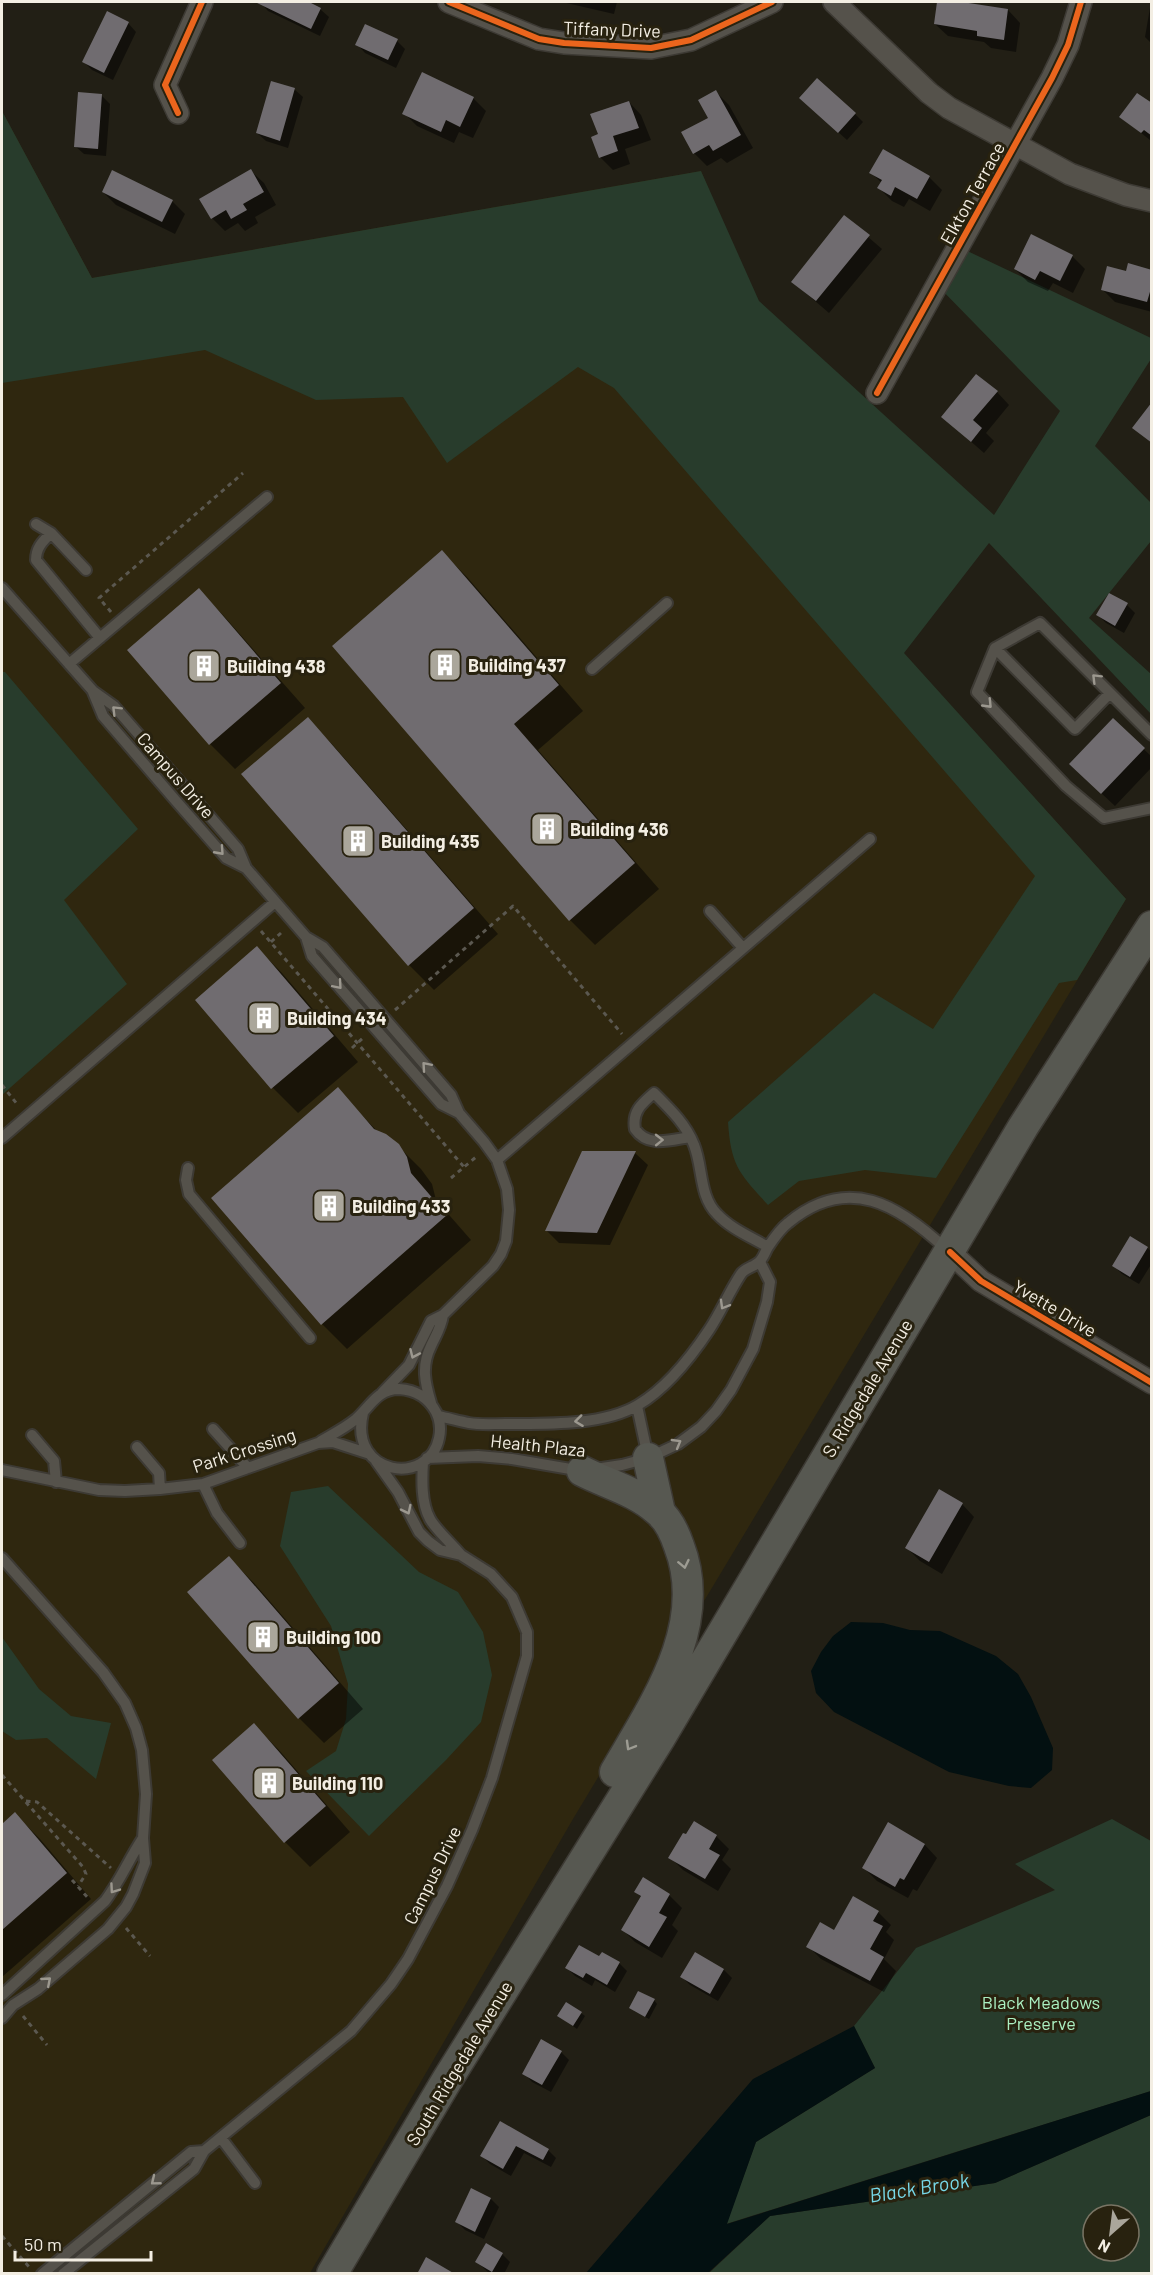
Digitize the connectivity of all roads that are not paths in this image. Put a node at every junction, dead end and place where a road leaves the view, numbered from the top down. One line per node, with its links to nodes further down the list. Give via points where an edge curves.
1 (202, 2): 6 (street, via 165,85)
2 (449, 2): 3 (street, Tiffany Drive, via 539,39 651,48 691,40)
3 (772, 2)
4 (834, 2): 7 (street, via 929,93)
5 (1081, 2): 7 (street, Elkton Terrace, via 1068,45)
6 (178, 113)
7 (1015, 145): 8 (street, via 1087,182); 9 (street, Elkton Terrace)
8 (1152, 201)
9 (877, 393)
10 (267, 497): 16 (lane)
11 (36, 524): 12 (lane)
12 (51, 533): 13 (lane); 16 (lane, via 40,544 36,561)
13 (86, 570)
14 (2, 588): 18 (lane, Campus Drive)
15 (667, 603): 19 (lane)
16 (100, 638): 18 (lane)
17 (995, 648): 20 (lane, one-way to 17, via 1040,623); 20 (lane, via 1075,729); 22 (lane, one-way to 22, via 977,692 1066,786 1104,818)
18 (69, 664): 24 (lane, Campus Drive, via 93,691 114,706 238,849 246,868)
19 (592, 669)
20 (1110, 693): 21 (lane)
21 (1152, 735)
22 (1152, 808)
23 (870, 838): 27 (lane)
24 (275, 902): 29 (lane); 30 (lane, Campus Drive, via 306,937 323,947 393,1027 451,1095 459,1113)
25 (710, 911): 27 (lane)
26 (1152, 926): 33 (main road, S. Ridgedale Avenue, via 1029,1117)
27 (743, 948): 30 (lane)
28 (690, 1137): 28 (lane, one-way to 28, via 654,1094 636,1112 634,1129 639,1135 656,1142); 32 (lane, via 702,1188 716,1213 737,1230)
29 (2, 1138)
30 (497, 1160): 35 (lane, Campus Drive, via 510,1210 506,1240 493,1266)
31 (188, 1168): 36 (lane, via 189,1194)
32 (768, 1246): 33 (lane, Health Plaza, via 777,1233 805,1210 847,1197 896,1210 919,1224); 34 (lane, Health Plaza)
33 (950, 1252): 37 (street, Yvette Drive, via 981,1281); 61 (main road, S. Ridgedale Avenue)
34 (760, 1262): 40 (lane, Health Plaza, one-way to 40, via 742,1272 710,1330 685,1362); 48 (lane, Health Plaza, one-way to 34, via 678,1444 701,1427 731,1390 753,1349 767,1302 770,1282)
35 (443, 1315): 38 (lane, Campus Drive, one-way to 38, via 430,1322 409,1365); 39 (lane, Campus Drive, via 424,1370)
36 (310, 1338)
37 (1152, 1383)
38 (382, 1393): 39 (lane, via 409,1390); 41 (lane)
39 (432, 1404): 42 (lane)
40 (637, 1406): 42 (lane, Health Plaza, one-way to 42, via 615,1415 543,1424 470,1424); 48 (lane)
41 (363, 1413): 45 (lane, Park Crossing); 47 (lane, via 361,1439)
42 (438, 1416): 49 (lane, via 438,1441)
43 (213, 1429): 50 (lane)
44 (32, 1435): 53 (lane, via 54,1461)
45 (318, 1443): 47 (lane, Park Crossing, via 333,1442); 50 (lane, Park Crossing)
46 (137, 1447): 55 (lane, via 159,1473)
47 (373, 1458): 49 (lane, via 391,1468 408,1468); 58 (lane, Campus Drive, one-way to 58, via 398,1492 419,1532 440,1550)
48 (648, 1458): 52 (lane, Health Plaza); 56 (main road)
49 (425, 1460): 52 (lane, Health Plaza, via 477,1456); 58 (lane, Campus Drive, via 422,1477 426,1509 438,1530)
50 (248, 1468): 54 (lane, Park Crossing)
51 (2, 1470): 53 (lane, Park Crossing)
52 (582, 1471): 56 (main road, via 628,1491)
53 (56, 1482): 55 (lane, Park Crossing, via 99,1490)
54 (203, 1484): 55 (lane, Park Crossing); 57 (lane, via 217,1513)
55 (160, 1489)
56 (660, 1512): 61 (main road, one-way to 61, via 673,1530 683,1556 688,1607 666,1682 599,1800)
57 (240, 1543)
58 (461, 1555): 64 (lane, Campus Drive, via 503,1586 518,1608 527,1632 524,1667 492,1778 472,1830 424,1932 369,2011 351,2031)
59 (2, 1558): 60 (lane, via 103,1672 124,1703 142,1750 146,1794)
60 (143, 1838): 62 (lane, one-way to 62, via 105,1901); 63 (lane, one-way to 60, via 116,1920 133,1894 145,1863)
61 (589, 1854): 69 (main road, South Ridgedale Avenue, via 447,2080)
62 (2, 1995)
63 (2, 2018)
64 (221, 2138): 65 (lane, Campus Drive); 66 (lane)
65 (204, 2151): 67 (lane, Campus Drive, one-way to 67, via 191,2152); 68 (lane, Campus Drive, via 194,2169)
66 (255, 2183)
67 (37, 2272)
68 (63, 2274)
69 (332, 2274)

